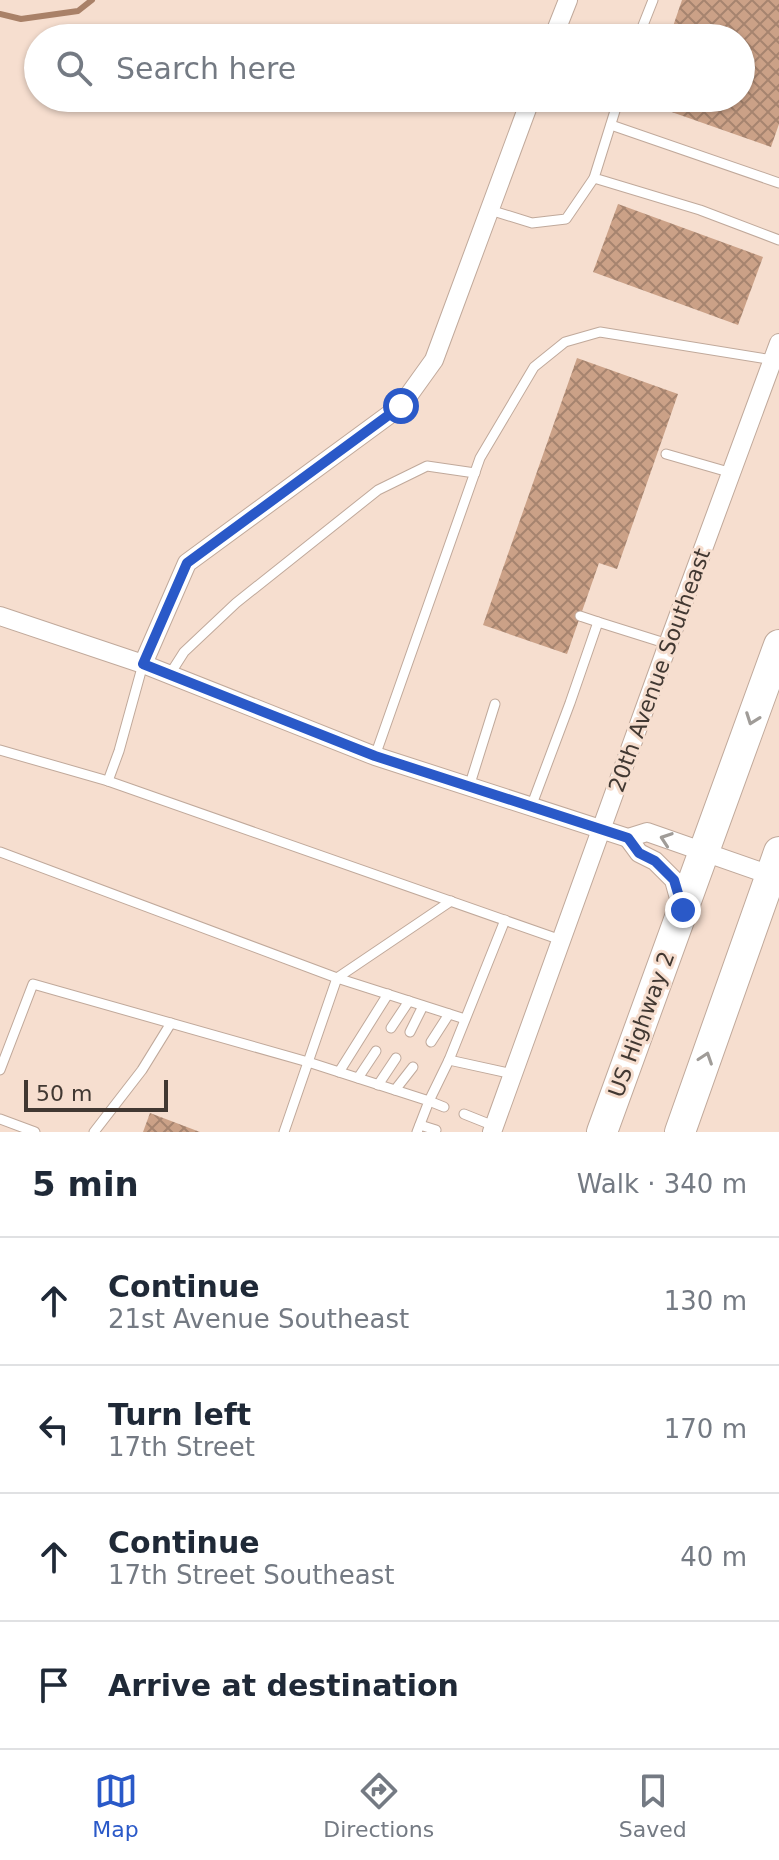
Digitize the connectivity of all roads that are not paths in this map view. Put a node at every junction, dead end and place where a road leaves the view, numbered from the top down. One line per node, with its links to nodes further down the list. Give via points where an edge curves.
1 (568, 0): 3 (street)
2 (653, 0): 4 (lane)
3 (559, 24)
4 (644, 24)
5 (526, 112): 10 (street)
6 (615, 112): 7 (lane)
7 (611, 125): 8 (lane); 9 (lane)
8 (594, 178): 10 (lane, via 566,219 532,223); 11 (lane)
9 (779, 183)
10 (490, 210): 21 (street, via 434,360 401,406 187,563)
11 (779, 240)
12 (776, 352): 14 (lane, via 600,332 565,342 534,367); 15 (street, 20th Avenue Southeast)
13 (666, 454): 15 (lane)
14 (475, 473): 22 (lane, via 427,466 378,490 236,603 184,652); 25 (lane)
15 (732, 473): 19 (street, 20th Avenue Southeast)
16 (0, 616): 21 (street)
17 (580, 616): 18 (lane)
18 (598, 622): 19 (lane); 28 (lane)
19 (668, 644): 29 (street, 20th Avenue Southeast)
20 (779, 645): 31 (highway, US Highway 2, one-way to 31)
21 (143, 664): 22 (street); 26 (lane)
22 (170, 674): 25 (street)
23 (495, 704): 27 (lane)
24 (0, 750): 26 (lane)
25 (375, 756): 27 (street)
26 (108, 781): 34 (lane)
27 (469, 787): 28 (street)
28 (531, 807): 29 (street)
29 (601, 830): 30 (street); 37 (street, 20th Avenue Southeast)
30 (628, 838): 31 (street, one-way to 30, via 647,832); 35 (street, via 674,880)
31 (704, 851): 33 (street); 35 (highway, US Highway 2)
32 (0, 852): 38 (lane)
33 (775, 863): 71 (highway, one-way to 33)
34 (451, 901): 36 (lane); 38 (lane)
35 (683, 910): 70 (highway, US Highway 2)
36 (505, 920): 37 (lane); 43 (lane)
37 (561, 940): 56 (street, 20th Avenue Southeast)
38 (337, 978): 39 (lane); 52 (lane)
39 (388, 994): 40 (lane); 55 (lane)
40 (409, 1001): 41 (lane); 45 (lane)
41 (423, 1006): 42 (lane); 46 (lane)
42 (449, 1014): 43 (lane); 47 (lane)
43 (465, 1019): 51 (lane)
44 (171, 1023): 48 (lane, via 33,984); 52 (lane); 68 (lane)
45 (391, 1028)
46 (410, 1032)
47 (431, 1042)
48 (5, 1044): 54 (lane)
49 (376, 1051): 57 (lane)
50 (396, 1058): 58 (lane)
51 (449, 1060): 56 (lane); 60 (lane)
52 (308, 1062): 55 (lane); 69 (lane)
53 (413, 1067): 59 (lane)
54 (0, 1070)
55 (339, 1072): 57 (lane)
56 (513, 1074): 65 (street, 20th Avenue Southeast)
57 (358, 1078): 58 (lane)
58 (378, 1085): 59 (lane)
59 (395, 1090): 60 (lane)
60 (429, 1101): 61 (lane); 64 (lane)
61 (444, 1107)
62 (464, 1114): 65 (lane)
63 (0, 1119): 67 (lane)
64 (418, 1128): 66 (lane)
65 (493, 1129)
66 (436, 1130)
67 (35, 1132)
68 (94, 1132)
69 (284, 1132)
70 (602, 1132)
71 (680, 1132)

